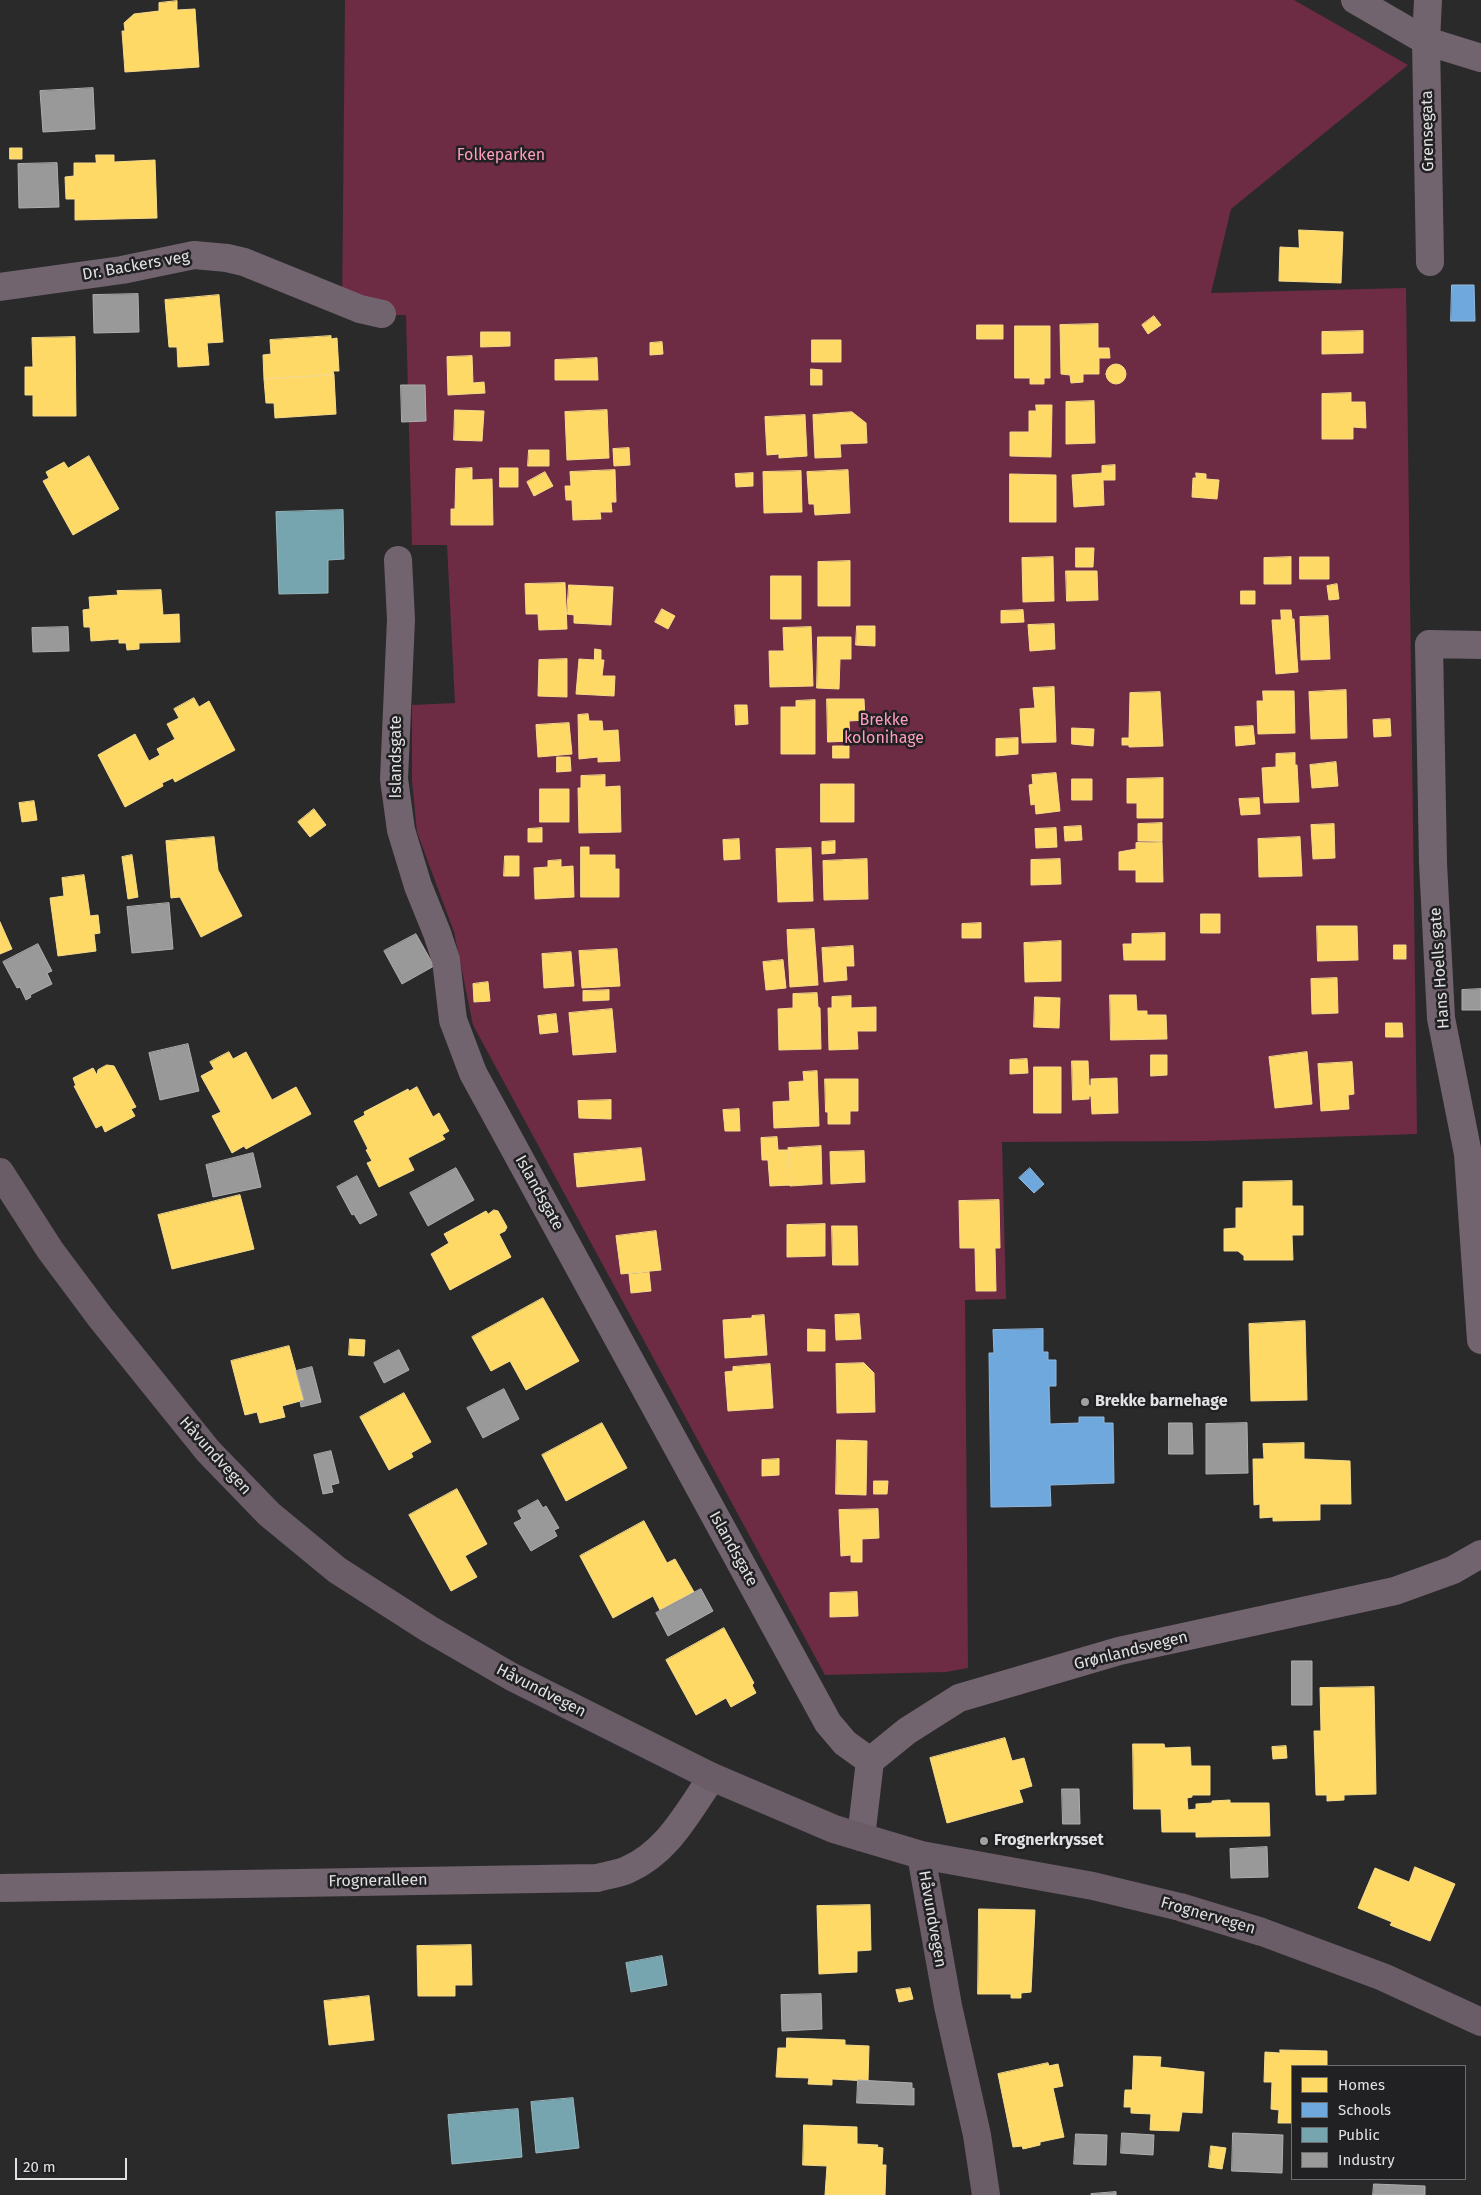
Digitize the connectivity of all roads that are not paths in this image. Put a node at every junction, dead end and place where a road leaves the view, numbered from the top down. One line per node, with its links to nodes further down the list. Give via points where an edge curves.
1 (1355, 0): 3 (street)
2 (1428, 0): 3 (street, Grensegata)
3 (1426, 41): 4 (street); 5 (street, Grensegata)
4 (1481, 58)
5 (1430, 262)
6 (0, 287): 7 (street, Dr. Backers veg, via 122,270 194,255 244,262 360,309)
7 (382, 314)
8 (398, 560): 13 (street, Islandsgate, via 401,619 394,779 401,830 446,960 453,1020 474,1073 828,1723 844,1743)
9 (1481, 645): 11 (street, Hans Hoells gate, via 1430,644 1433,862 1441,1018 1468,1154)
10 (0, 1172): 14 (main road, Håvundvegen, via 50,1250 100,1317 208,1451 269,1514 337,1570 429,1629 512,1677)
11 (1481, 1340)
12 (1481, 1554): 13 (street, Grønlandsvegen, via 1454,1570 1395,1591 1119,1651 959,1698 907,1731)
13 (870, 1761): 15 (street)
14 (712, 1778): 15 (main road, Håvundvegen, via 825,1826); 17 (street, Frogneralleen, via 668,1842 626,1870 597,1878)
15 (861, 1837): 16 (main road, Håvundvegen)
16 (921, 1855): 18 (main road, Frognervegen, via 1093,1886 1217,1918 1383,1977); 19 (main road, Håvundvegen)
17 (0, 1888)
18 (1481, 2022)
19 (986, 2195)

